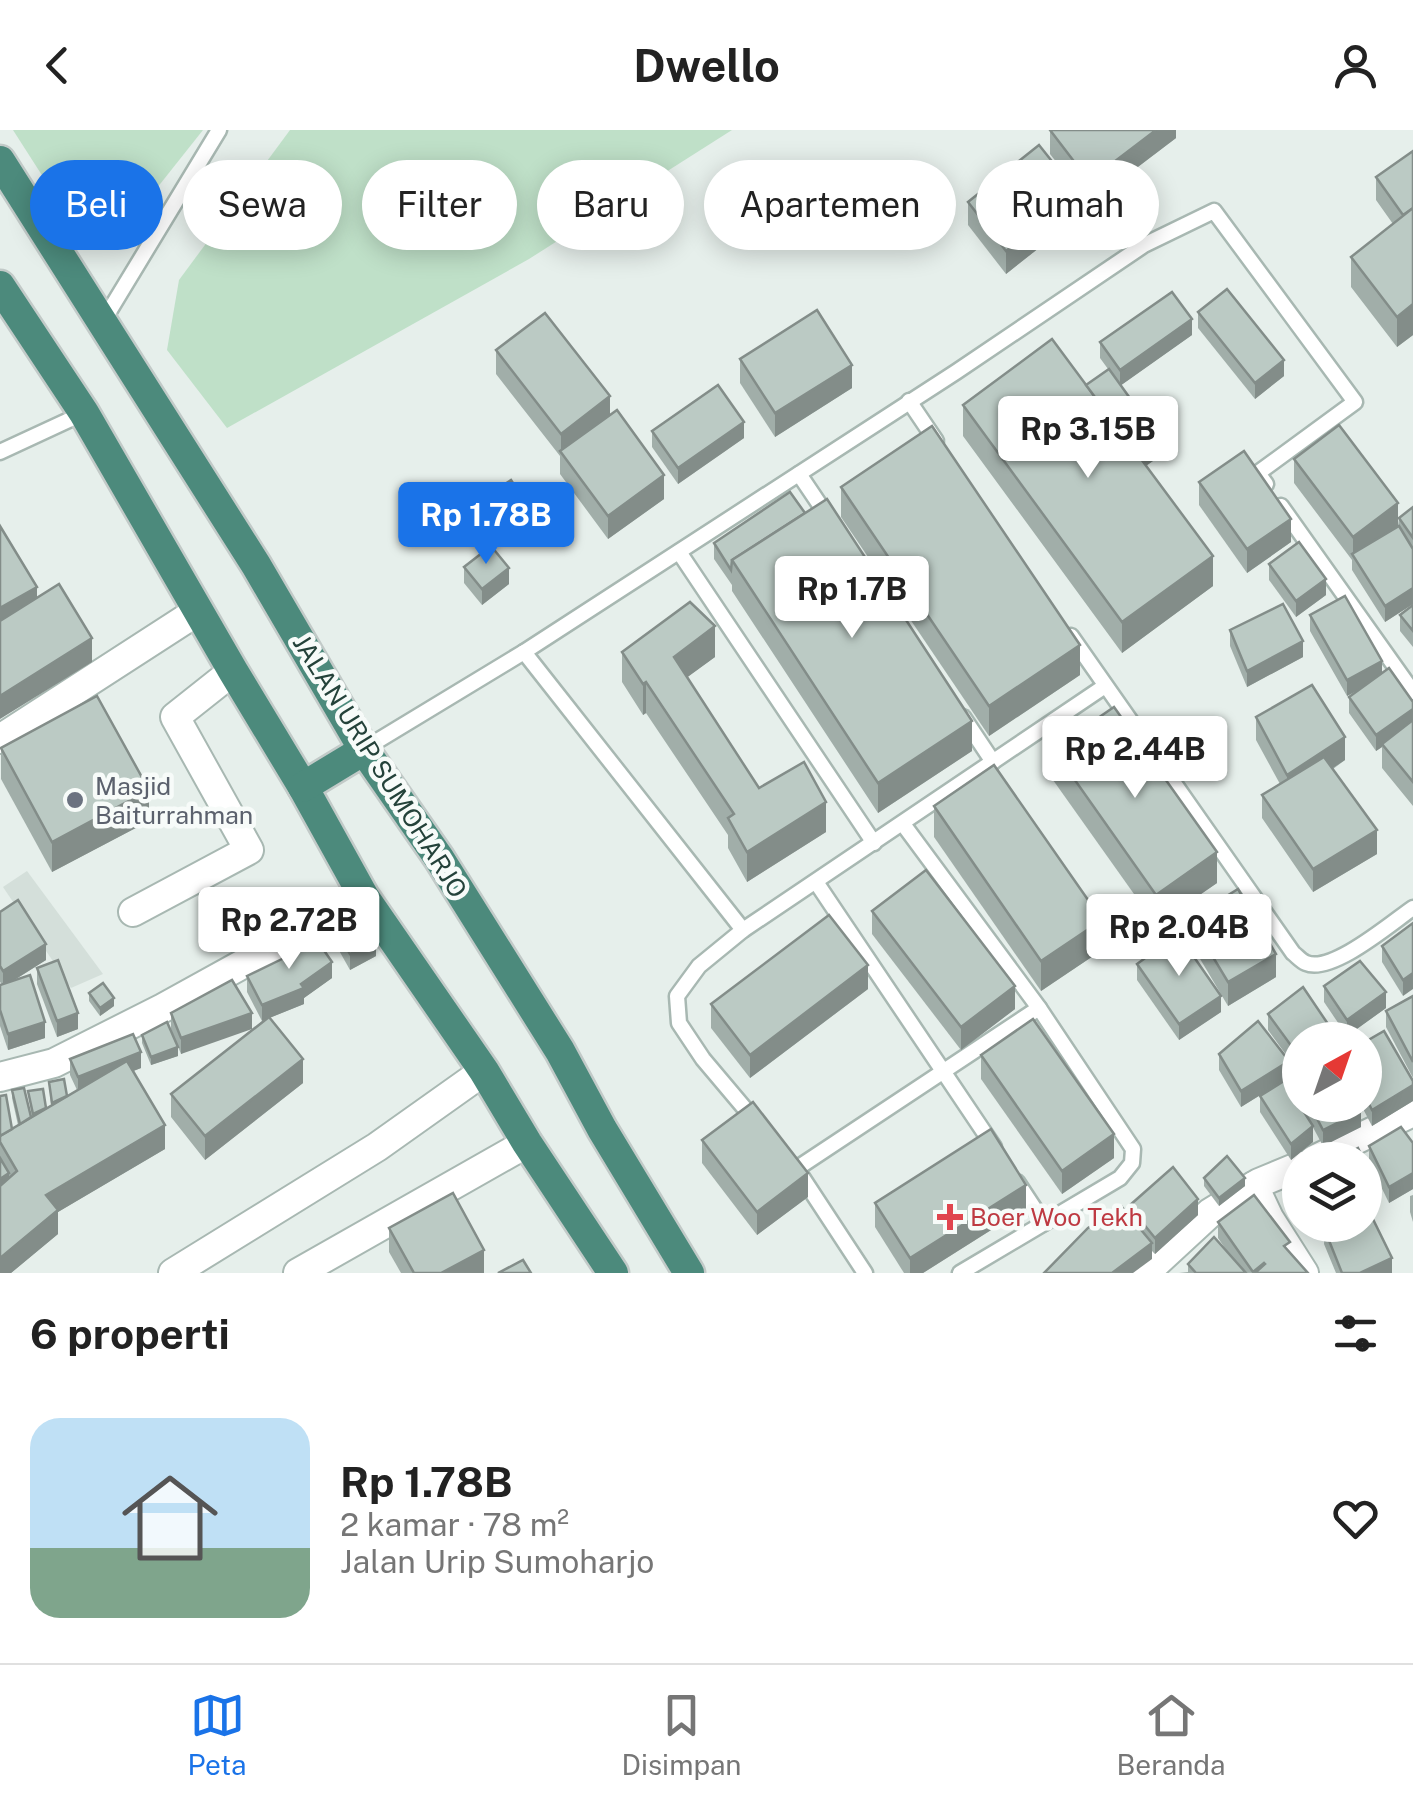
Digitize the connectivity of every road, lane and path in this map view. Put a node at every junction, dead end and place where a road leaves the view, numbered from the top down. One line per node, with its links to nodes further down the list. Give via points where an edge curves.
1 (219, 130): 4 (lane)
2 (0, 161): 4 (highway, JALAN URIP SUMOHARJO)
3 (0, 286): 6 (highway)
4 (102, 324): 20 (highway, JALAN URIP SUMOHARJO)
5 (908, 401): 7 (lane); 9 (lane); 17 (lane, via 1144,245 1214,212 1355,402 1258,472)
6 (84, 413): 8 (lane); 12 (highway)
7 (941, 448)
8 (0, 452)
9 (799, 474): 10 (lane); 11 (lane)
10 (832, 522)
11 (679, 552): 14 (lane); 24 (lane)
12 (198, 611): 15 (highway); 19 (street)
13 (1061, 622): 16 (lane)
14 (524, 652): 20 (lane); 29 (lane)
15 (233, 671): 22 (highway); 28 (street, via 176,717 249,850)
16 (1105, 686): 21 (lane); 27 (lane, via 1293,953 1308,964 1329,964)
17 (1413, 692)
18 (950, 698): 21 (lane)
19 (0, 740)
20 (364, 750): 22 (highway); 46 (highway, JALAN URIP SUMOHARJO, via 510,970)
21 (994, 762): 23 (lane)
22 (304, 787): 26 (highway)
23 (903, 824): 24 (lane); 30 (lane)
24 (874, 843): 25 (lane)
25 (816, 882): 29 (lane); 32 (lane)
26 (364, 897): 31 (highway); 33 (street, via 54,1064)
27 (1413, 908)
28 (133, 912)
29 (743, 930): 35 (lane, via 699,966 677,996 680,1023)
30 (1039, 1008): 32 (lane); 42 (lane, via 1133,1149 1120,1178)
31 (484, 1070): 37 (highway); 43 (street, via 377,1147)
32 (942, 1072): 39 (lane); 42 (lane)
33 (0, 1076)
34 (1413, 1112): 36 (street)
35 (773, 1141)
36 (1351, 1142)
37 (526, 1143): 44 (street); 45 (highway)
38 (784, 1155): 39 (lane)
39 (796, 1168): 47 (lane)
40 (1282, 1174): 41 (street)
41 (1254, 1186): 49 (street, via 1210,1213); 50 (street)
42 (1044, 1223): 48 (lane)
43 (174, 1273)
44 (298, 1273)
45 (612, 1273)
46 (689, 1273)
47 (865, 1273)
48 (960, 1273)
49 (1146, 1273)
50 (1304, 1273)

